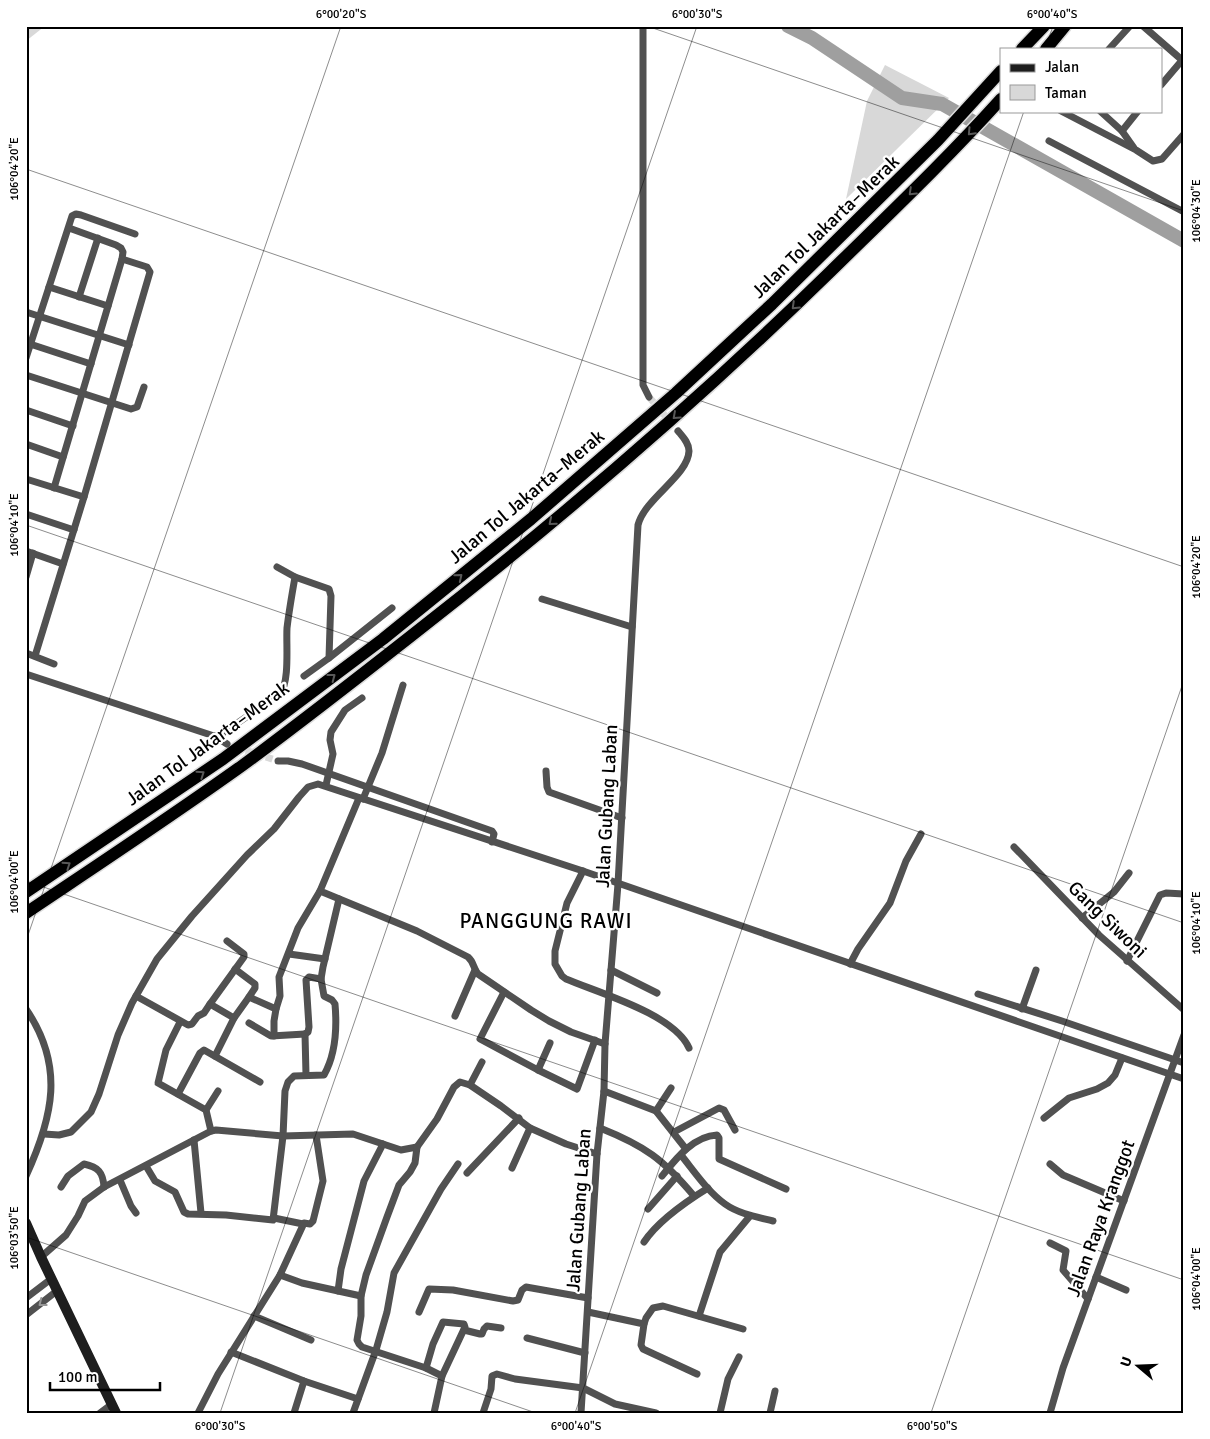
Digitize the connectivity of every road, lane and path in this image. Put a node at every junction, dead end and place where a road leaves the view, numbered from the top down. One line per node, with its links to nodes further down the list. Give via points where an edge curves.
1 (643, 26): 38 (street, via 643,385)
2 (1044, 26): 6 (highway)
3 (1066, 26): 7 (highway)
4 (1130, 26): 8 (street)
5 (1143, 26): 9 (street)
6 (1023, 48)
7 (1047, 48)
8 (1110, 48)
9 (1183, 59): 11 (street)
10 (1000, 72): 80 (highway, Jalan Tol Jakarta–Merak, one-way to 10, via 223,759 383,639 531,520 772,304 938,140)
11 (1162, 84)
12 (998, 102): 83 (highway, Jalan Tol Jakarta–Merak, one-way to 83, via 947,158 773,327 650,439 497,569 245,763)
13 (1063, 112): 19 (street)
14 (1101, 112): 16 (street)
15 (1137, 112): 16 (street)
16 (1122, 131): 19 (street)
17 (1184, 134): 19 (street, via 1158,161)
18 (1049, 141): 20 (street)
19 (1136, 150)
20 (1184, 212)
21 (68, 228): 22 (street, via 76,214); 23 (street); 25 (street)
22 (136, 234)
23 (98, 238): 24 (street, via 121,248); 26 (street)
24 (122, 259): 27 (street); 32 (street, via 147,267 150,272)
25 (49, 287): 26 (street); 29 (street)
26 (79, 297): 27 (street)
27 (108, 306): 30 (street)
28 (26, 312): 29 (street)
29 (39, 316): 30 (street); 31 (street)
30 (99, 336): 32 (street); 34 (street)
31 (30, 344): 33 (street); 34 (street)
32 (129, 345): 39 (street)
33 (26, 358)
34 (91, 364): 37 (street)
35 (26, 375): 37 (street)
36 (144, 387): 39 (street, via 137,407 126,408)
37 (83, 394): 39 (street); 41 (street)
38 (649, 397)
39 (112, 403): 47 (street)
40 (26, 410): 41 (street)
41 (73, 426): 44 (street)
42 (678, 431): 57 (street, Jalan Gubang Laban, via 686,440 687,460 644,510 638,525)
43 (26, 444): 44 (street)
44 (63, 457): 46 (street)
45 (26, 479): 46 (street)
46 (54, 488): 47 (street)
47 (84, 497): 49 (street)
48 (26, 514): 49 (street)
49 (74, 530): 51 (street)
50 (30, 552): 51 (street); 53 (street)
51 (63, 564): 59 (street)
52 (277, 567): 54 (street)
53 (26, 577)
54 (295, 577): 60 (street, via 330,590); 66 (street, via 282,692)
55 (542, 599): 57 (street)
56 (392, 608): 60 (street)
57 (632, 627): 72 (street, Jalan Gubang Laban)
58 (26, 653): 59 (street)
59 (35, 656): 61 (street)
60 (329, 658): 63 (street)
61 (54, 664)
62 (26, 674): 66 (street)
63 (304, 676)
64 (404, 685): 71 (street, via 382,753)
65 (362, 698): 70 (street, via 345,710 331,732 333,754)
66 (215, 736): 67 (street)
67 (227, 744)
68 (278, 761): 70 (street, via 294,762)
69 (546, 771): 72 (street, via 549,792)
70 (328, 778): 71 (street); 71 (street); 98 (street, via 308,787 274,829 192,916 157,959)
71 (364, 793): 74 (street); 74 (street, via 492,831); 79 (street)
72 (622, 818): 78 (street, Jalan Gubang Laban)
73 (921, 834): 89 (street, via 906,861 890,903)
74 (492, 842): 76 (street)
75 (1014, 847): 84 (street, Gang Siwoni)
76 (583, 871): 78 (street); 99 (street, via 566,903 554,964 566,979)
77 (1129, 873): 84 (street, via 1114,892)
78 (618, 884): 89 (street); 91 (street, Jalan Gubang Laban)
79 (320, 891): 82 (street); 86 (street, via 298,928)
80 (26, 892)
81 (1184, 894): 88 (street, via 1160,895)
82 (339, 899): 87 (street); 93 (street, via 417,931 468,957)
83 (26, 913)
84 (1082, 918): 88 (street, Gang Siwoni)
85 (227, 941): 90 (street, via 244,955)
86 (289, 954): 87 (street); 103 (street, via 279,978)
87 (324, 959): 94 (street)
88 (1127, 961): 105 (street, Gang Siwoni)
89 (850, 964): 111 (street)
90 (235, 969): 100 (street, via 255,984); 101 (street)
91 (611, 970): 96 (street); 99 (street, Jalan Gubang Laban)
92 (1036, 970): 104 (street)
93 (476, 972): 95 (street); 106 (street)
94 (321, 979): 112 (street, via 306,978 309,1027); 126 (street, via 324,996 335,1004 336,1037 326,1074)
95 (504, 992): 115 (street, via 550,1021); 124 (street, via 480,1039)
96 (657, 993)
97 (978, 994): 104 (street)
98 (136, 996): 108 (street); 143 (street, via 118,1035 91,1112 71,1132)
99 (609, 996): 117 (street, Jalan Gubang Laban); 118 (street, via 669,1025)
100 (249, 997): 103 (street); 107 (street)
101 (210, 1004): 107 (street); 108 (street, via 192,1024)
102 (26, 1009): 143 (street, via 38,1026 50,1070 50,1106)
103 (276, 1009): 113 (street)
104 (1022, 1009): 109 (street)
105 (1184, 1010)
106 (455, 1016)
107 (234, 1018): 119 (street)
108 (180, 1022): 133 (street, via 166,1050 158,1083)
109 (1062, 1022): 111 (street); 121 (street)
110 (249, 1023): 113 (street)
111 (1058, 1033): 120 (street)
112 (305, 1034): 113 (street); 126 (street)
113 (274, 1036)
114 (1184, 1036): 121 (street, Jalan Raya Kranggot)
115 (595, 1040): 117 (street); 124 (street, via 577,1089)
116 (550, 1043): 124 (street)
117 (605, 1044): 132 (street, Jalan Gubang Laban)
118 (689, 1048)
119 (215, 1056): 128 (street); 133 (street, via 202,1050)
120 (1122, 1058): 125 (street); 137 (street, via 1108,1083 1070,1098)
121 (1173, 1060): 123 (street); 125 (street, Jalan Raya Kranggot)
122 (482, 1062): 129 (street)
123 (1184, 1063)
124 (538, 1070)
125 (1170, 1072): 127 (street); 166 (street, Jalan Raya Kranggot)
126 (306, 1075): 145 (street, via 294,1076 288,1082)
127 (1184, 1079)
128 (260, 1082)
129 (470, 1085): 136 (street); 148 (street, via 457,1083)
130 (671, 1088): 135 (street)
131 (218, 1091): 134 (street)
132 (604, 1091): 135 (street); 139 (street, Jalan Gubang Laban)
133 (178, 1094): 134 (street)
134 (206, 1110): 141 (street)
135 (656, 1111): 142 (street)
136 (519, 1118): 138 (street); 156 (street)
137 (1044, 1118)
138 (530, 1128): 150 (street); 155 (street)
139 (600, 1128): 150 (street, Jalan Gubang Laban); 154 (street, via 636,1143)
140 (735, 1130): 142 (street, via 724,1110 719,1108)
141 (211, 1131): 145 (street); 146 (street)
142 (674, 1132): 149 (street)
143 (44, 1134): 157 (street)
144 (316, 1135): 145 (street); 147 (street, via 353,1134); 174 (street, via 323,1184 313,1221)
145 (283, 1136): 171 (street)
146 (194, 1140): 153 (street); 169 (street)
147 (383, 1144): 148 (street, via 401,1150); 183 (street, via 364,1181)
148 (417, 1147): 184 (street, via 415,1163 399,1185)
149 (684, 1152): 154 (street); 163 (street); 164 (street, via 705,1138 717,1135 720,1138 719,1159)
150 (597, 1154): 186 (street, Jalan Gubang Laban)
151 (458, 1164): 199 (street, via 394,1273)
152 (1050, 1164): 166 (street, via 1063,1175)
153 (146, 1166): 160 (street); 169 (street, via 155,1180 174,1192 184,1212)
154 (669, 1167): 158 (street); 159 (street)
155 (512, 1168)
156 (467, 1173)
157 (26, 1176)
158 (662, 1176)
159 (678, 1176): 165 (street); 167 (street)
160 (120, 1180): 162 (street); 168 (street)
161 (60, 1187): 162 (street, via 84,1164 100,1170)
162 (104, 1187): 177 (street, via 85,1201 66,1235)
163 (708, 1188): 165 (street); 170 (street, via 726,1205)
164 (786, 1189)
165 (694, 1196): 175 (street)
166 (1124, 1201): 179 (street, Jalan Raya Kranggot)
167 (648, 1209)
168 (136, 1213)
169 (201, 1213): 171 (street, via 270,1221)
170 (750, 1216): 172 (street); 192 (street, via 720,1252)
171 (274, 1218): 174 (street)
172 (773, 1222)
173 (26, 1223): 177 (street)
174 (303, 1224): 178 (street)
175 (644, 1242)
176 (1050, 1244): 187 (street, via 1066,1251 1063,1270)
177 (41, 1257): 180 (street)
178 (280, 1275): 183 (street); 191 (street)
179 (1096, 1277): 182 (street); 187 (street, Jalan Raya Kranggot)
180 (52, 1279): 181 (street); 185 (street)
181 (58, 1290): 190 (street, one-way to 190); 210 (street)
182 (1126, 1290)
183 (338, 1291): 184 (street)
184 (361, 1296): 199 (street, via 357,1340 362,1347)
185 (26, 1298)
186 (588, 1298): 188 (street, via 526,1287 518,1300 513,1301 429,1289); 189 (street, Jalan Gubang Laban)
187 (1088, 1299): 221 (street, Jalan Raya Kranggot)
188 (419, 1312)
189 (588, 1312): 193 (street); 201 (street, Jalan Gubang Laban)
190 (26, 1314)
191 (254, 1316): 198 (street); 200 (street)
192 (699, 1316): 193 (street, via 657,1306 649,1312); 195 (street)
193 (644, 1324): 204 (street, via 643,1350)
194 (501, 1328): 196 (street, via 487,1326 482,1334)
195 (743, 1329)
196 (464, 1330): 203 (street, via 464,1324 443,1322); 205 (street)
197 (527, 1338): 201 (street)
198 (311, 1340)
199 (376, 1350): 203 (street); 209 (street)
200 (231, 1352): 206 (street); 212 (street)
201 (585, 1353): 207 (street, Jalan Gubang Laban)
202 (740, 1356): 219 (street, via 728,1379)
203 (426, 1368): 205 (street)
204 (697, 1374)
205 (442, 1376): 215 (street)
206 (304, 1381): 209 (street); 213 (street)
207 (583, 1388): 216 (street, via 494,1374); 217 (street, Jalan Gubang Laban); 218 (street, via 615,1404)
208 (775, 1391): 220 (street)
209 (358, 1398): 214 (street)
210 (114, 1408): 211 (street)
211 (100, 1413)
212 (198, 1413)
213 (294, 1413)
214 (353, 1413)
215 (434, 1413)
216 (483, 1413)
217 (581, 1413)
218 (656, 1413)
219 (720, 1413)
220 (770, 1413)
221 (1050, 1413)

